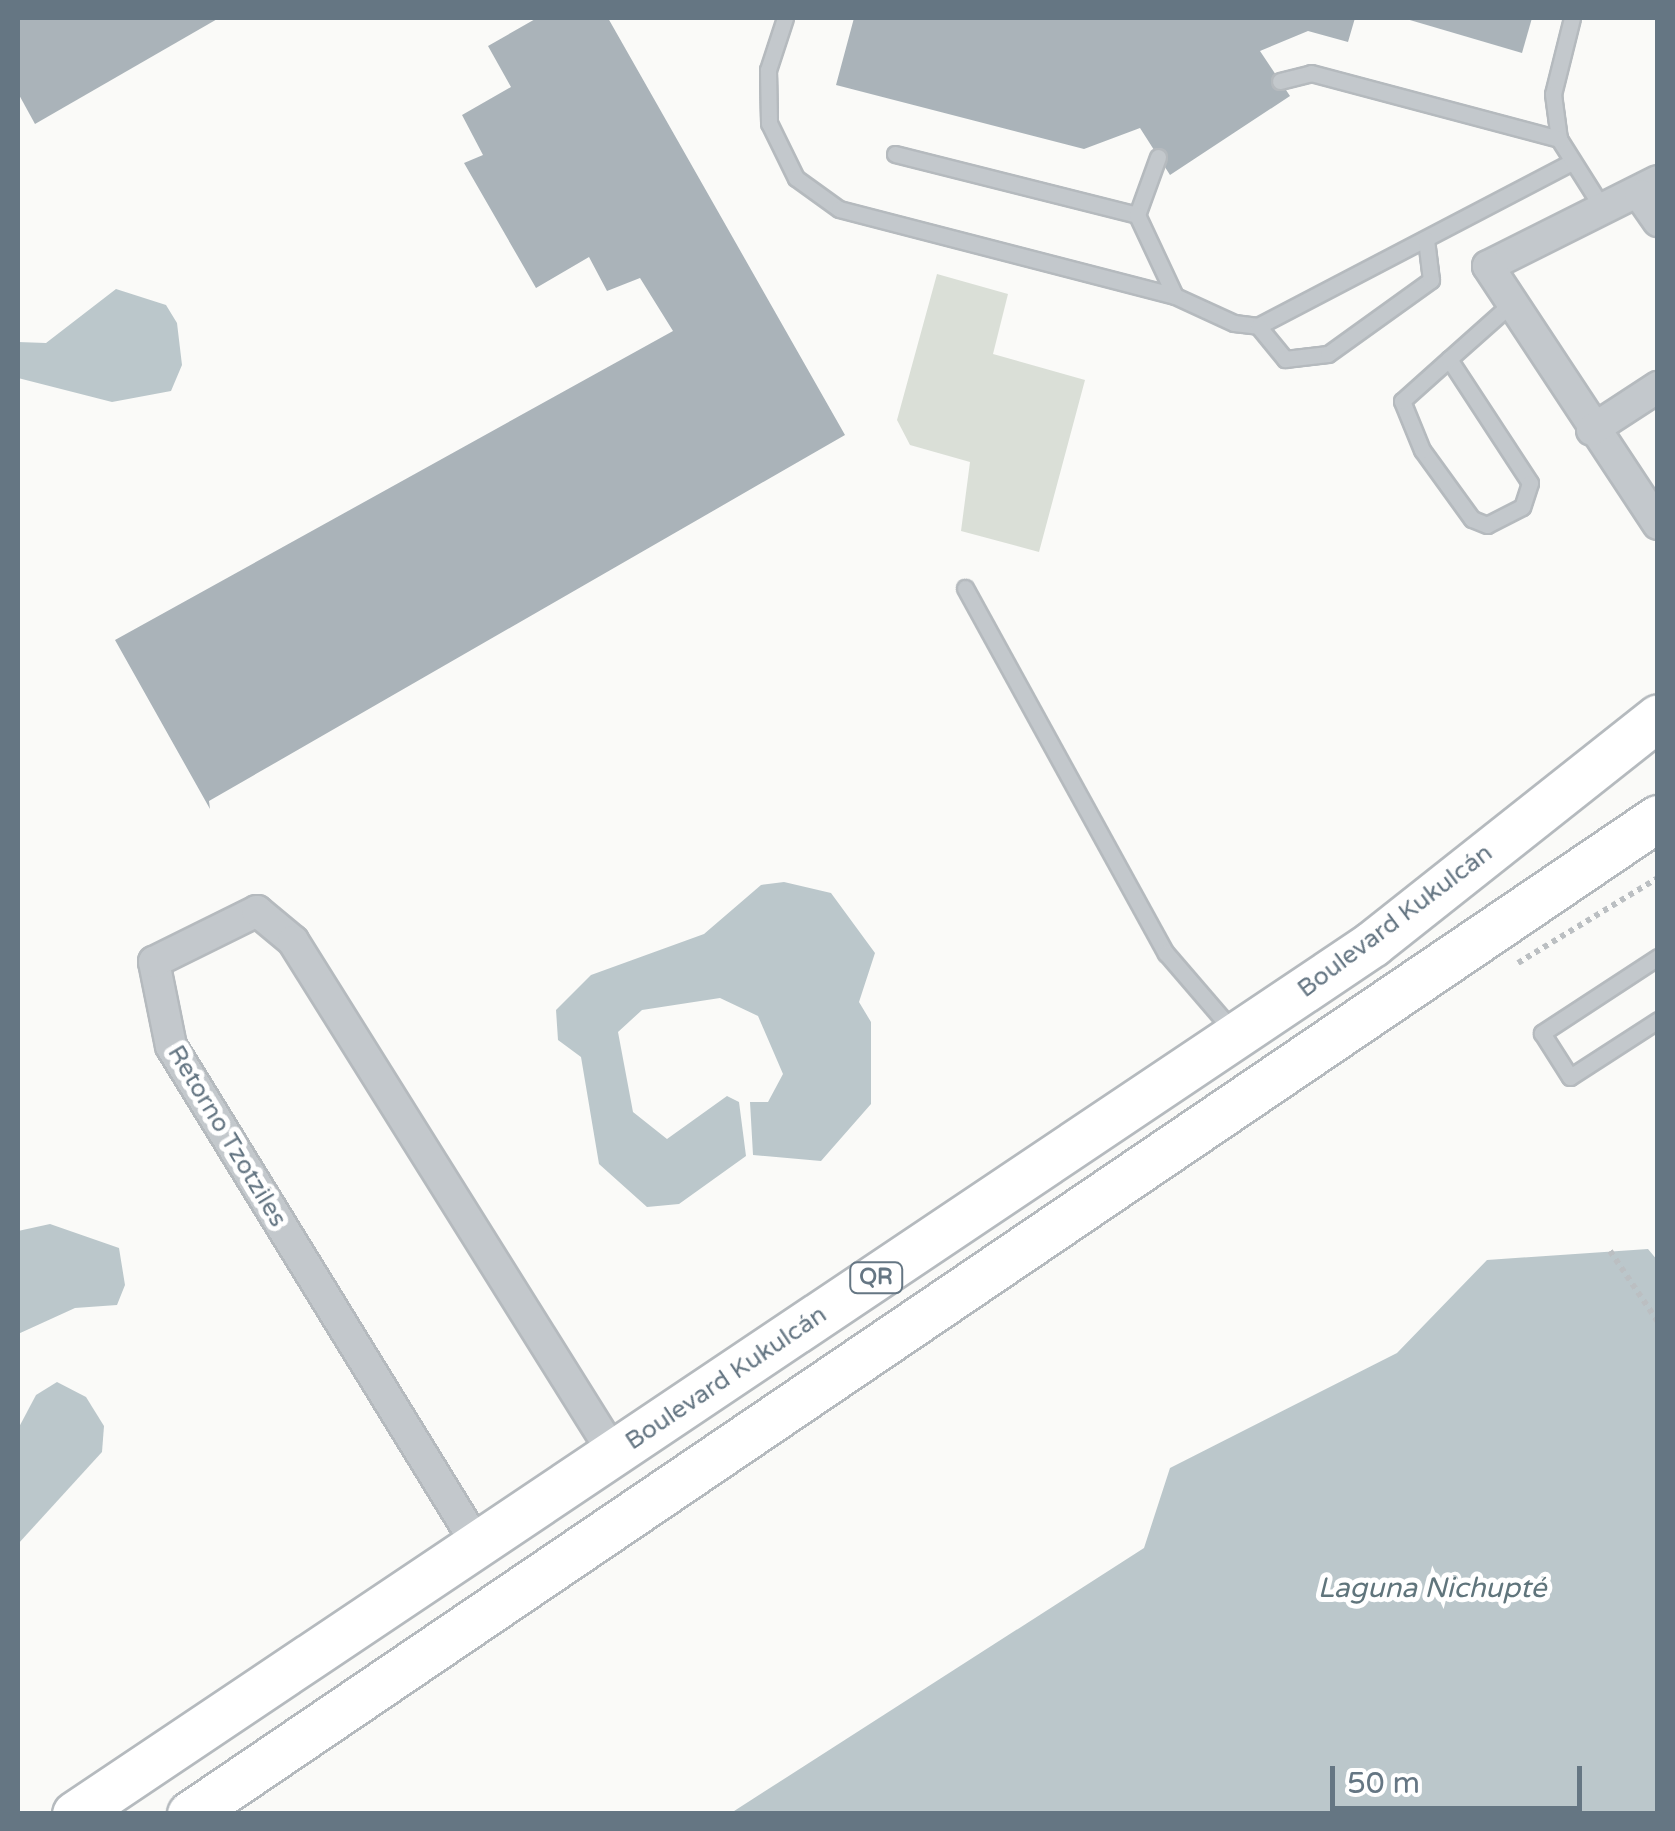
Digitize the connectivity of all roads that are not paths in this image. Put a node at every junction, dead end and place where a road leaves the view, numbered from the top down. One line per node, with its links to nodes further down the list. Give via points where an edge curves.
1 (786, 18): 13 (lane, via 768,70 769,123 796,178 840,209)
2 (1572, 18): 4 (lane, via 1552,94)
3 (1280, 81): 4 (lane, via 1311,74)
4 (1558, 138): 7 (lane)
5 (895, 154): 10 (lane)
6 (1158, 157): 10 (lane)
7 (1572, 162): 9 (lane); 12 (lane)
8 (1649, 188): 9 (street); 11 (street)
9 (1605, 212): 14 (street, via 1488,266)
10 (1137, 215): 13 (lane)
11 (1658, 221)
12 (1426, 239): 15 (lane); 15 (lane, via 1436,264 1432,280 1328,354 1305,364 1285,359)
13 (1175, 296): 15 (lane)
14 (1512, 304): 16 (lane); 18 (street)
15 (1258, 326)
16 (1448, 359): 16 (lane, via 1402,401 1422,450 1472,519 1487,525 1522,507 1530,482)
17 (1658, 386): 18 (street)
18 (1592, 430): 19 (street)
19 (1658, 524)
20 (965, 588): 25 (lane, via 1166,953)
21 (1658, 717): 25 (main road, Boulevard Kukulcán / QR, via 1372,944)
22 (1658, 818): 29 (main road, QR)
23 (1658, 957): 24 (lane, via 1542,1033 1570,1077)
24 (1658, 1020)
25 (1236, 1035): 26 (main road, Boulevard Kukulcán / QR)
26 (614, 1454): 27 (main road, Boulevard Kukulcán / QR); 27 (street, Retorno Tzotziles, via 293,941 257,911 154,962 171,1046)
27 (477, 1544): 28 (main road, Boulevard Kukulcán / QR)
28 (75, 1814)
29 (190, 1814)

